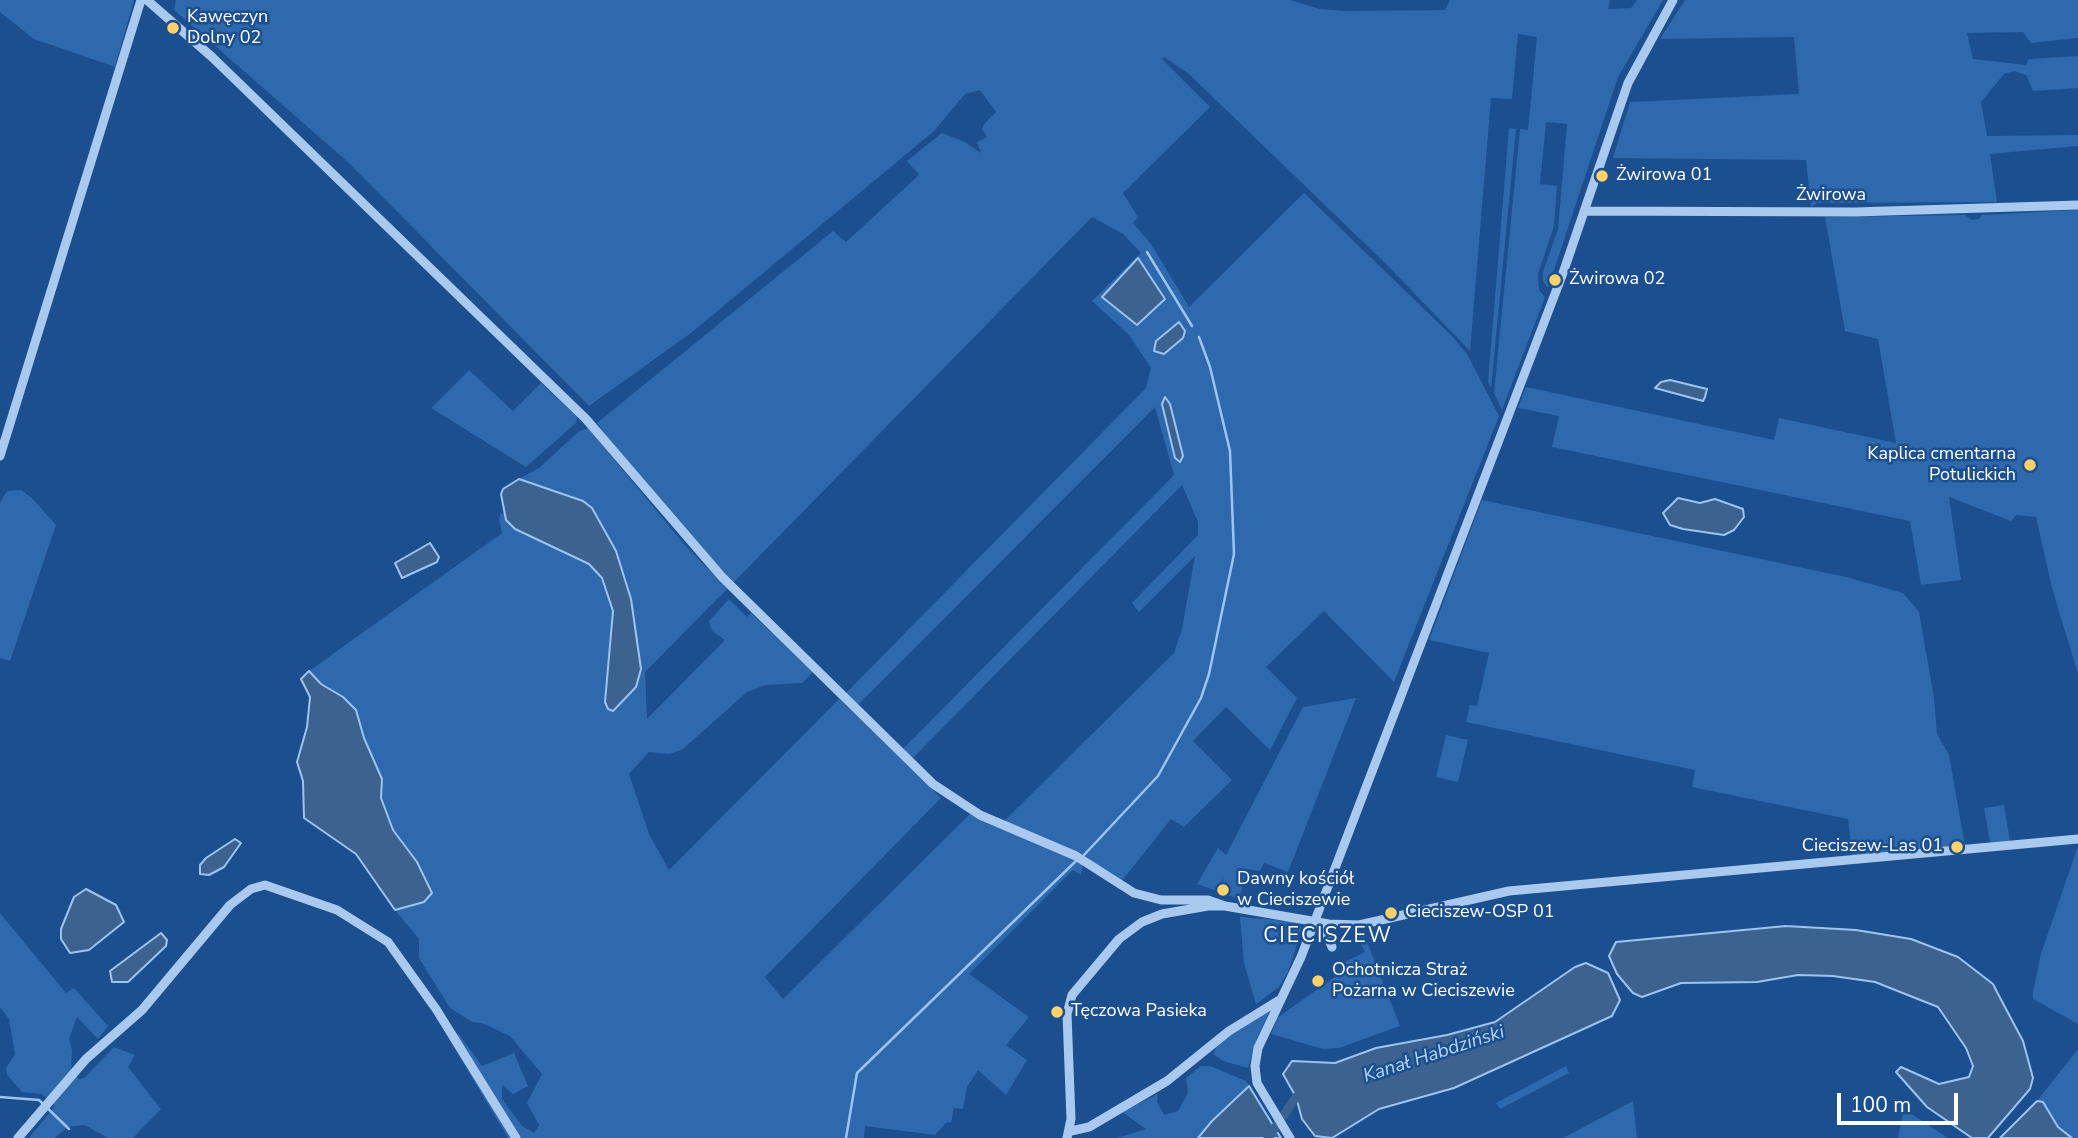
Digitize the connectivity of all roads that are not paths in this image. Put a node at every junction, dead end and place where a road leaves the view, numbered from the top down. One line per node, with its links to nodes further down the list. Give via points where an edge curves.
1 (141, 0): 6 (street)
2 (146, 0): 8 (street, via 212,57 586,419 722,577 933,784 980,815 1068,852 1134,893 1161,900 1208,900)
3 (1673, 0): 5 (street, via 1628,83)
4 (2078, 205): 5 (street, Żwirowa, via 1855,212)
5 (1585, 211): 9 (street)
6 (0, 456)
7 (2078, 839): 9 (street, via 1509,891 1359,925)
8 (1225, 906): 9 (street); 13 (street, via 1178,909 1142,922 1112,945 1080,981 1067,1014)
9 (1312, 921): 12 (street)
10 (1325, 930): 11 (street)
11 (1332, 947)
12 (1281, 999): 13 (street, via 1229,1031 1167,1081); 16 (street, via 1256,1058 1255,1076)
13 (1069, 1135)
14 (18, 1138): 15 (street, via 86,1059 142,1010 230,905 251,888 270,885 337,910 388,942 436,1009)
15 (516, 1138)
16 (1290, 1138)

